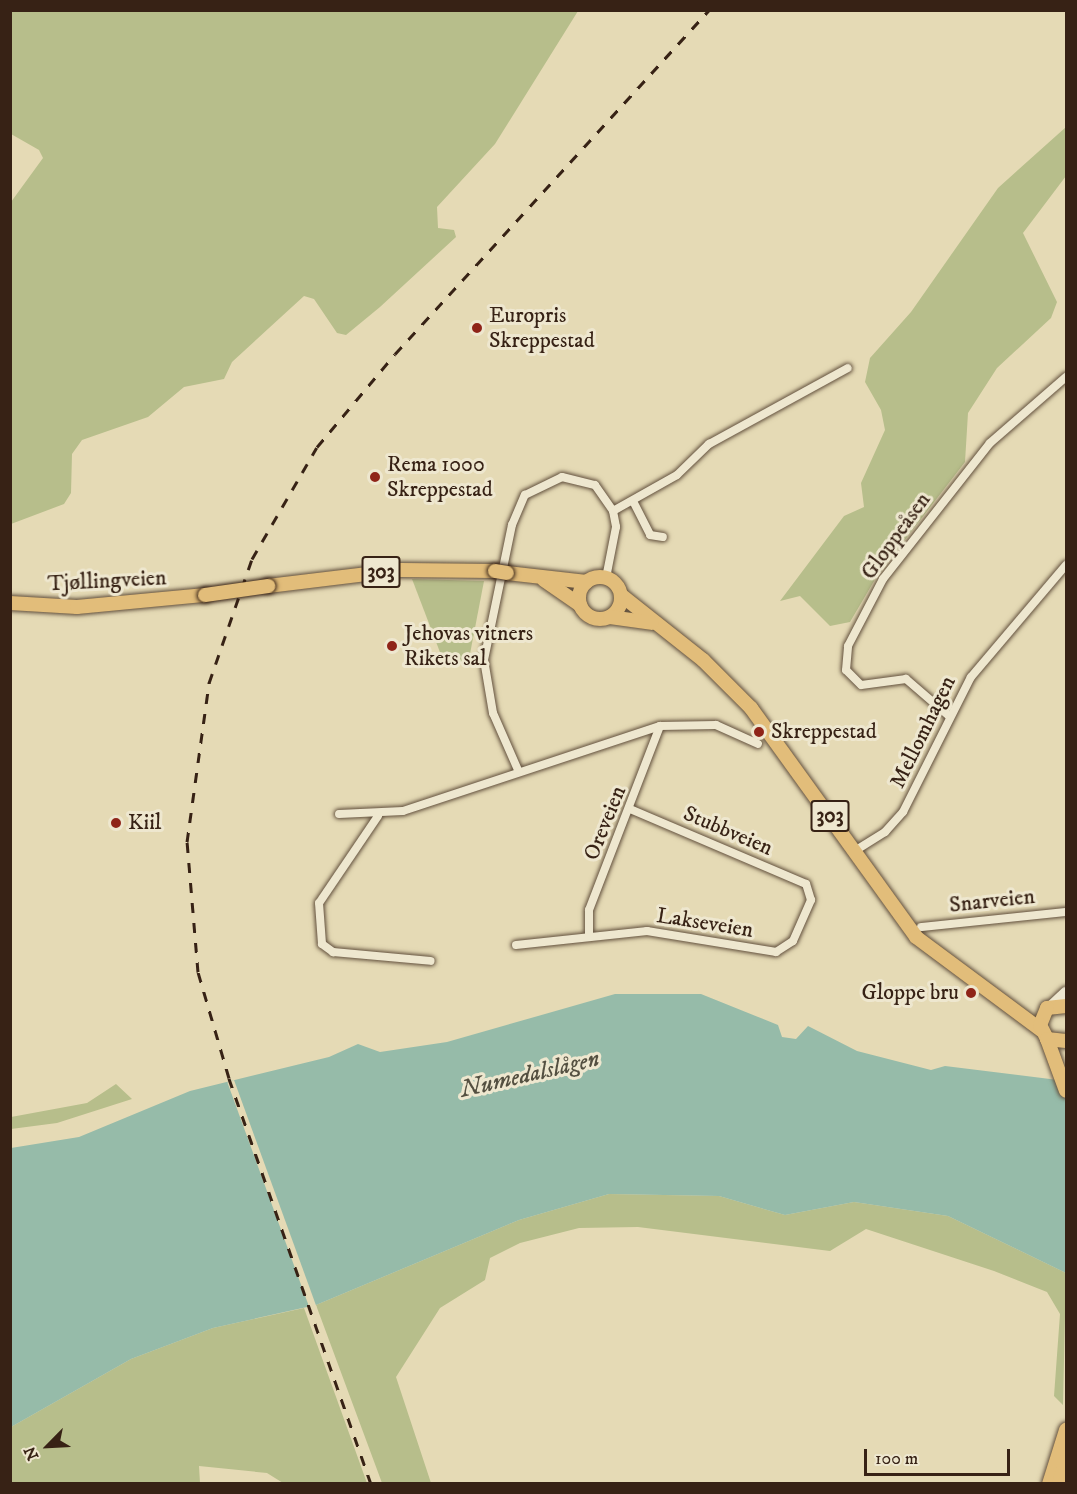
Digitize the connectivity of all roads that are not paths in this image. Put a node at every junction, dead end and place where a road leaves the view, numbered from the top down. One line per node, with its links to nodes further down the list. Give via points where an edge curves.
1 (848, 368): 3 (street, via 709,444 677,475)
2 (1066, 377): 15 (street, Gloppeåsen, via 990,443 883,579 848,646 846,670 861,686 906,679)
3 (633, 501): 4 (street); 5 (street, via 650,535)
4 (614, 511): 7 (street, via 616,527); 18 (street, via 595,485 571,477 534,487 517,507 484,660 493,713)
5 (663, 537)
6 (1066, 565): 15 (street, Mellomhagen, via 990,652)
7 (606, 578): 9 (main road, 303); 10 (main road, 303)
8 (544, 580): 9 (main road, 303); 11 (main road, Tjøllingveien / 303, bridge, via 501,572 434,568 102,606); 12 (main road, 303)
9 (586, 582): 12 (main road)
10 (621, 595): 13 (main road); 14 (main road, 303)
11 (10, 603)
12 (580, 605): 13 (main road, 303, via 593,618)
13 (610, 617): 14 (main road, 303)
14 (652, 623): 22 (main road, 303, via 703,660 751,708)
15 (948, 716): 22 (street, Mellomhagen, via 903,812 885,832)
16 (660, 726): 17 (street, via 716,725); 18 (street); 19 (street, Oreveien)
17 (758, 744)
18 (518, 770): 21 (street)
19 (630, 809): 23 (street, Stubbveien); 26 (street, Oreveien, via 589,910)
20 (339, 814): 21 (street)
21 (378, 816): 28 (street, via 319,903 322,944 333,952)
22 (853, 852): 30 (main road, 303, via 916,937)
23 (810, 889): 26 (street, Lakseveien, via 811,900 793,941 776,952 678,933)
24 (1066, 912): 25 (street, Snarveien)
25 (921, 927)
26 (589, 935): 27 (street, Lakseveien)
27 (516, 945)
28 (430, 961)
29 (1066, 993): 31 (main road)
30 (1010, 1006): 31 (main road); 32 (main road, 303)
31 (1056, 1006): 32 (main road)
32 (1044, 1035): 33 (main road); 34 (main road, 303)
33 (1066, 1041)
34 (1063, 1056): 35 (main road, 303); 36 (main road, 303)
35 (1066, 1073)
36 (1066, 1091)
37 (1066, 1430): 39 (main road)
38 (1066, 1460): 40 (main road)
39 (1049, 1484)
40 (1059, 1484)

